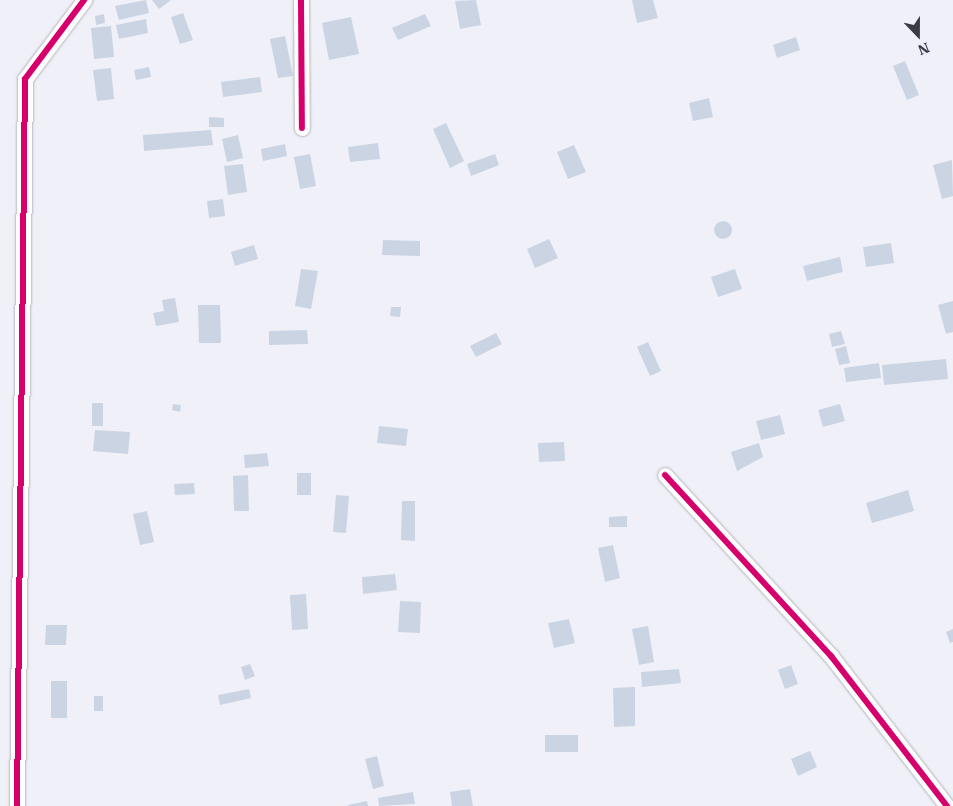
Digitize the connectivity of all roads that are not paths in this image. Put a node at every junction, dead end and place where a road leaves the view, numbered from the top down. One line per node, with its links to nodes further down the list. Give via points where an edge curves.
1 (84, 0): 5 (street, via 25,79)
2 (301, 0): 3 (street)
3 (302, 128)
4 (665, 475): 6 (street, via 831,656)
5 (17, 806)
6 (947, 806)

